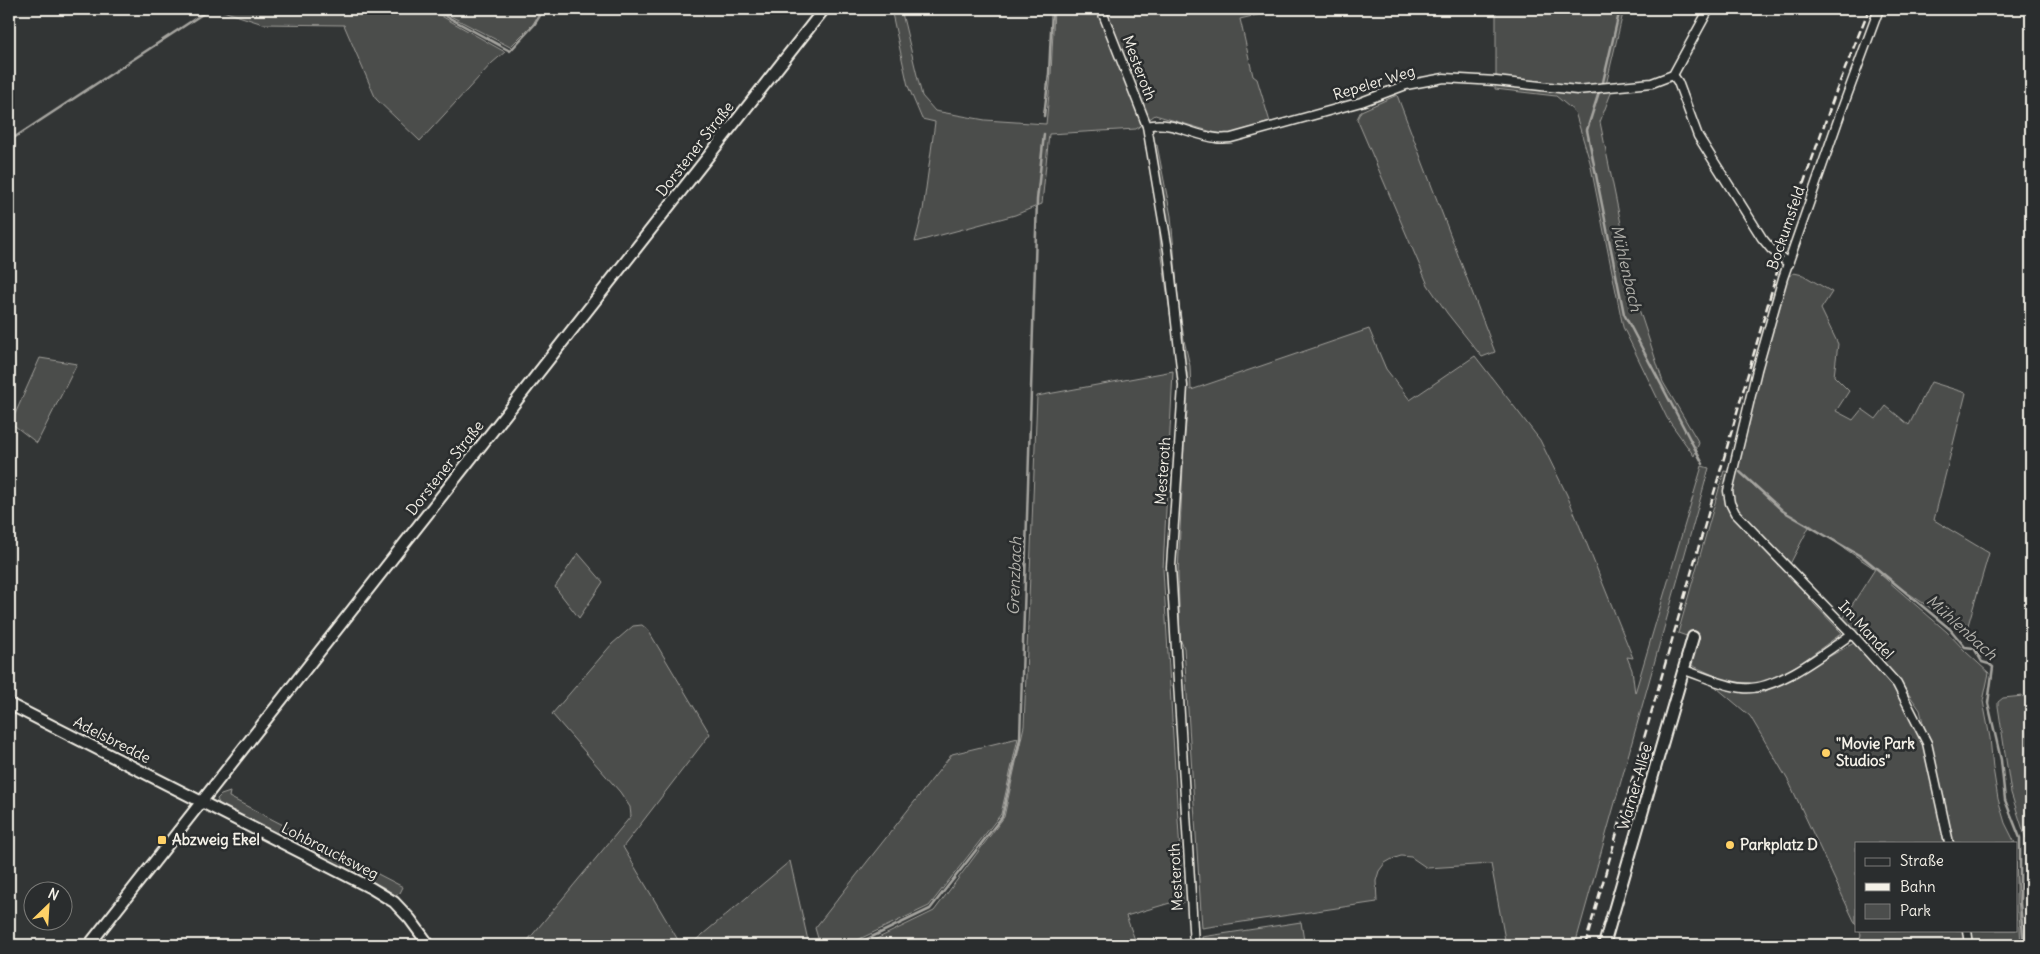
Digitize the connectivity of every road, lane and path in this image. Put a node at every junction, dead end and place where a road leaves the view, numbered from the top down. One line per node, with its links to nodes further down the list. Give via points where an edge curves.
1 (824, 9): 13 (main road, Dorstener Straße)
2 (1101, 9): 6 (street, Mesteroth)
3 (1709, 9): 5 (street)
4 (1879, 9): 7 (street, Bockumsfeld)
5 (1673, 75): 6 (street, Repeler Weg, via 1652,83 1577,90 1444,78 1406,85 1361,102 1232,138 1215,138 1166,124); 7 (street, via 1698,136 1762,238)
6 (1147, 126): 18 (street, Mesteroth, via 1168,250 1182,386 1171,566)
7 (1789, 264): 8 (street, Bockumsfeld, via 1770,323)
8 (1736, 462): 9 (street, Im Mandel, via 1728,491 1735,513)
9 (1852, 634): 11 (street, via 1800,669 1762,688 1728,686); 14 (street, Im Mandel, via 1897,684 1927,743)
10 (1694, 637): 11 (main road, Warner-Allee)
11 (1684, 670): 19 (main road, Warner-Allee)
12 (9, 704): 13 (main road, Adelsbredde)
13 (201, 803): 16 (main road, Dorstener Straße); 17 (main road, Lohbraucksweg, via 394,902)
14 (1949, 842)
15 (1967, 932): 20 (street)
16 (89, 945)
17 (429, 945)
18 (1194, 945)
19 (1604, 945)
20 (1970, 945)

